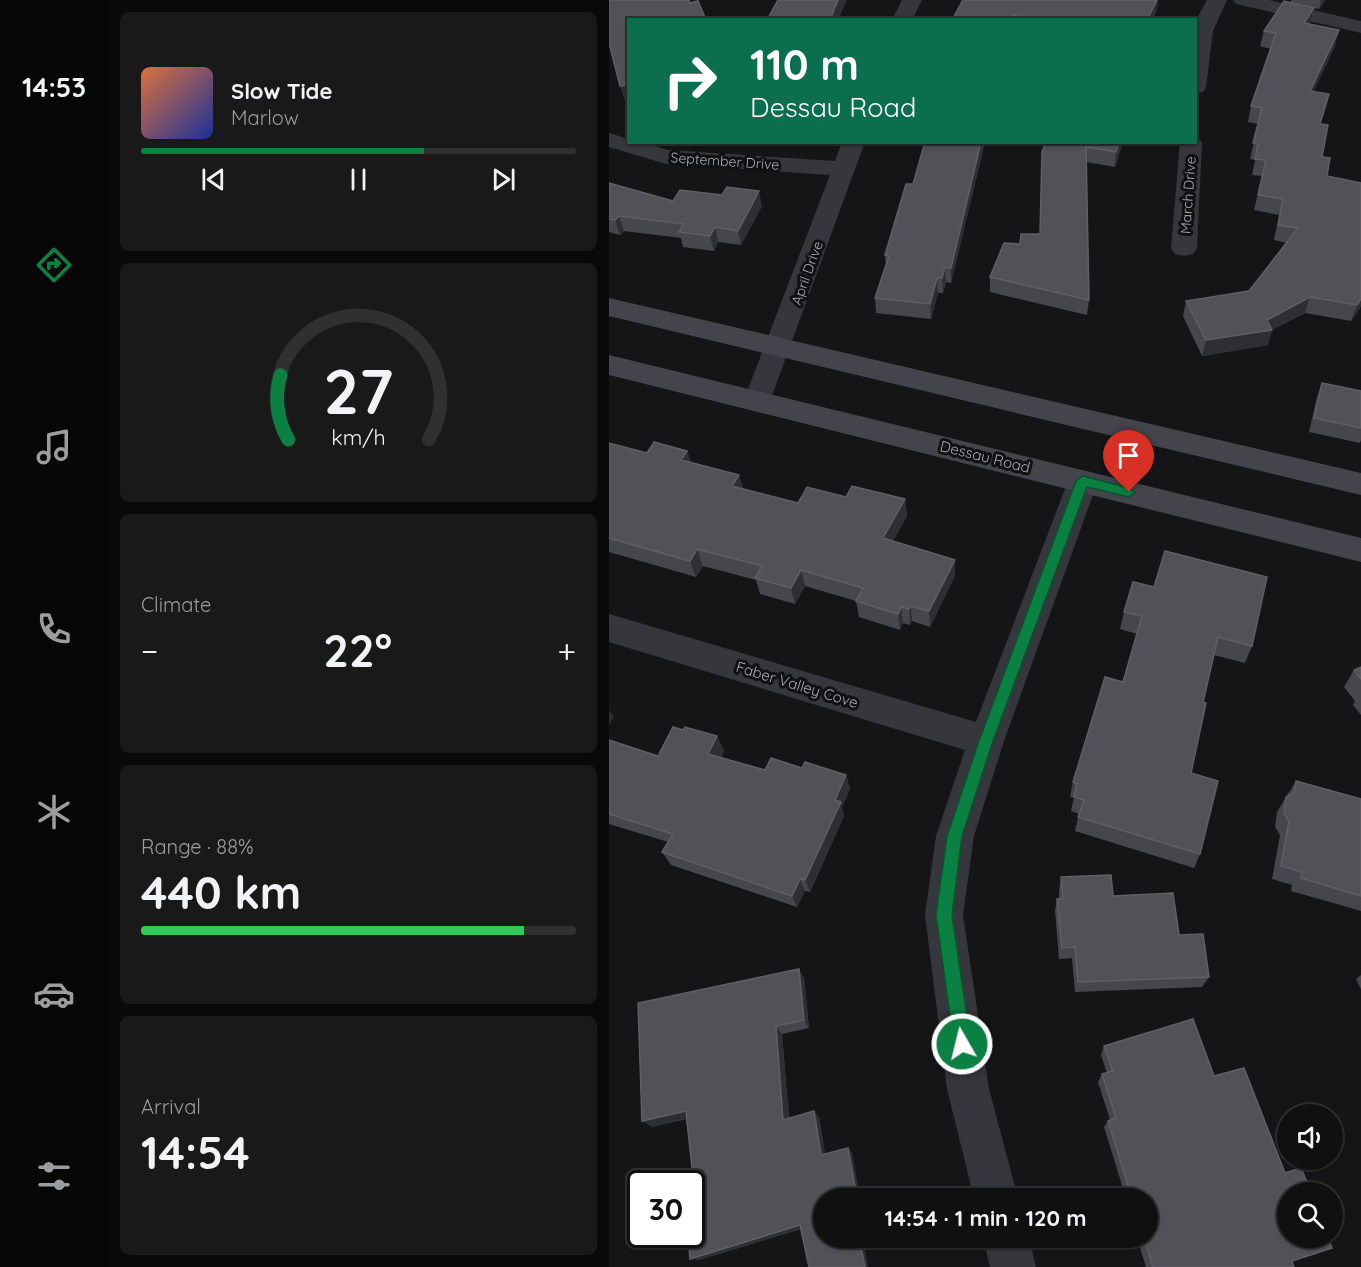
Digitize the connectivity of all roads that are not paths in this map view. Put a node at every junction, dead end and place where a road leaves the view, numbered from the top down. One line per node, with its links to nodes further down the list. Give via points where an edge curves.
1 (912, 0): 4 (street)
2 (1217, 0): 6 (street, via 1205,18)
3 (1243, 0): 5 (street)
4 (903, 18)
5 (1361, 27)
6 (1197, 61)
7 (609, 140): 10 (street, September Drive, via 666,157)
8 (853, 144): 10 (street, April Drive)
9 (1191, 144): 11 (street, March Drive)
10 (844, 170): 13 (street, April Drive)
11 (1184, 248)
12 (609, 307): 13 (main road)
13 (780, 347): 15 (street, April Drive); 17 (main road)
14 (609, 365): 15 (main road, Dessau Road)
15 (757, 402): 16 (main road, Dessau Road)
16 (1083, 481): 18 (main road, Dessau Road); 20 (street)
17 (1361, 484)
18 (1361, 550)
19 (609, 628): 20 (street, Faber Valley Cove)
20 (986, 741): 21 (street, via 955,836 944,915 968,1089)
21 (993, 1188)
22 (1008, 1248): 23 (street)
23 (1013, 1267)

